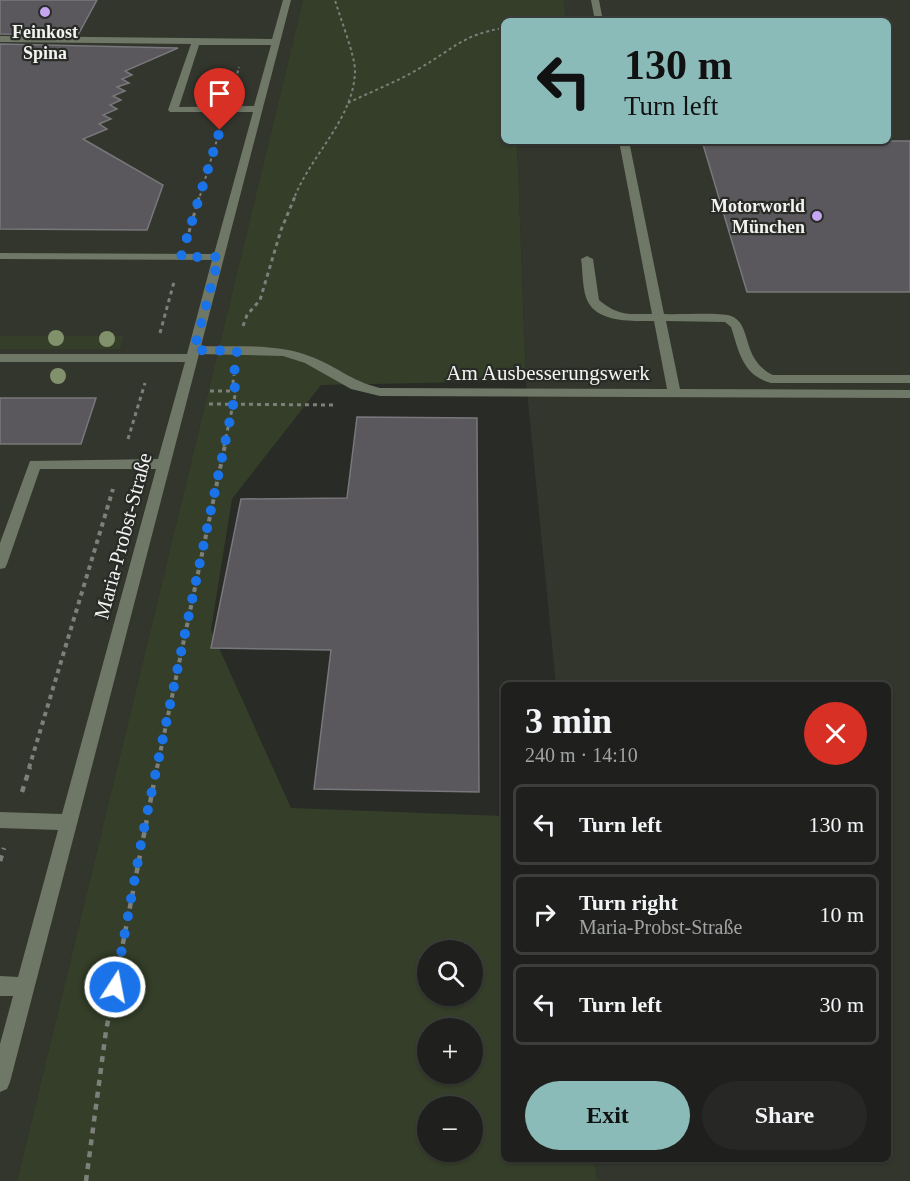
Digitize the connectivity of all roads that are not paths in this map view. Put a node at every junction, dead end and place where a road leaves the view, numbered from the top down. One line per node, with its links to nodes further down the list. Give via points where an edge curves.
1 (287, 0): 6 (street, Maria-Probst-Straße)
2 (595, 0): 3 (street)
3 (598, 18)
4 (0, 39): 5 (street)
5 (196, 42): 6 (street); 7 (street, via 173,110)
6 (276, 42): 7 (street, Maria-Probst-Straße)
7 (258, 109): 10 (street, Maria-Probst-Straße)
8 (625, 144): 12 (street)
9 (0, 256): 10 (street)
10 (219, 257): 13 (street, Maria-Probst-Straße)
11 (587, 259): 12 (street, via 593,301 606,313)
12 (660, 318): 15 (street, via 728,320 736,325 748,366 771,379); 16 (street)
13 (193, 354): 14 (street, Am Ausbesserungswerk, via 153,358); 16 (street, Am Ausbesserungswerk, via 284,352 309,360 355,386 380,392); 18 (street, Maria-Probst-Straße)
14 (0, 358)
15 (910, 379)
16 (674, 393): 17 (street, Am Ausbesserungswerk)
17 (910, 394)
18 (164, 464): 19 (street, via 35,464); 21 (street, Maria-Probst-Straße)
19 (0, 564)
20 (7, 820): 21 (street)
21 (69, 822): 23 (street, Maria-Probst-Straße)
22 (0, 986): 23 (street)
23 (25, 987): 24 (street, Maria-Probst-Straße)
24 (0, 1082)

